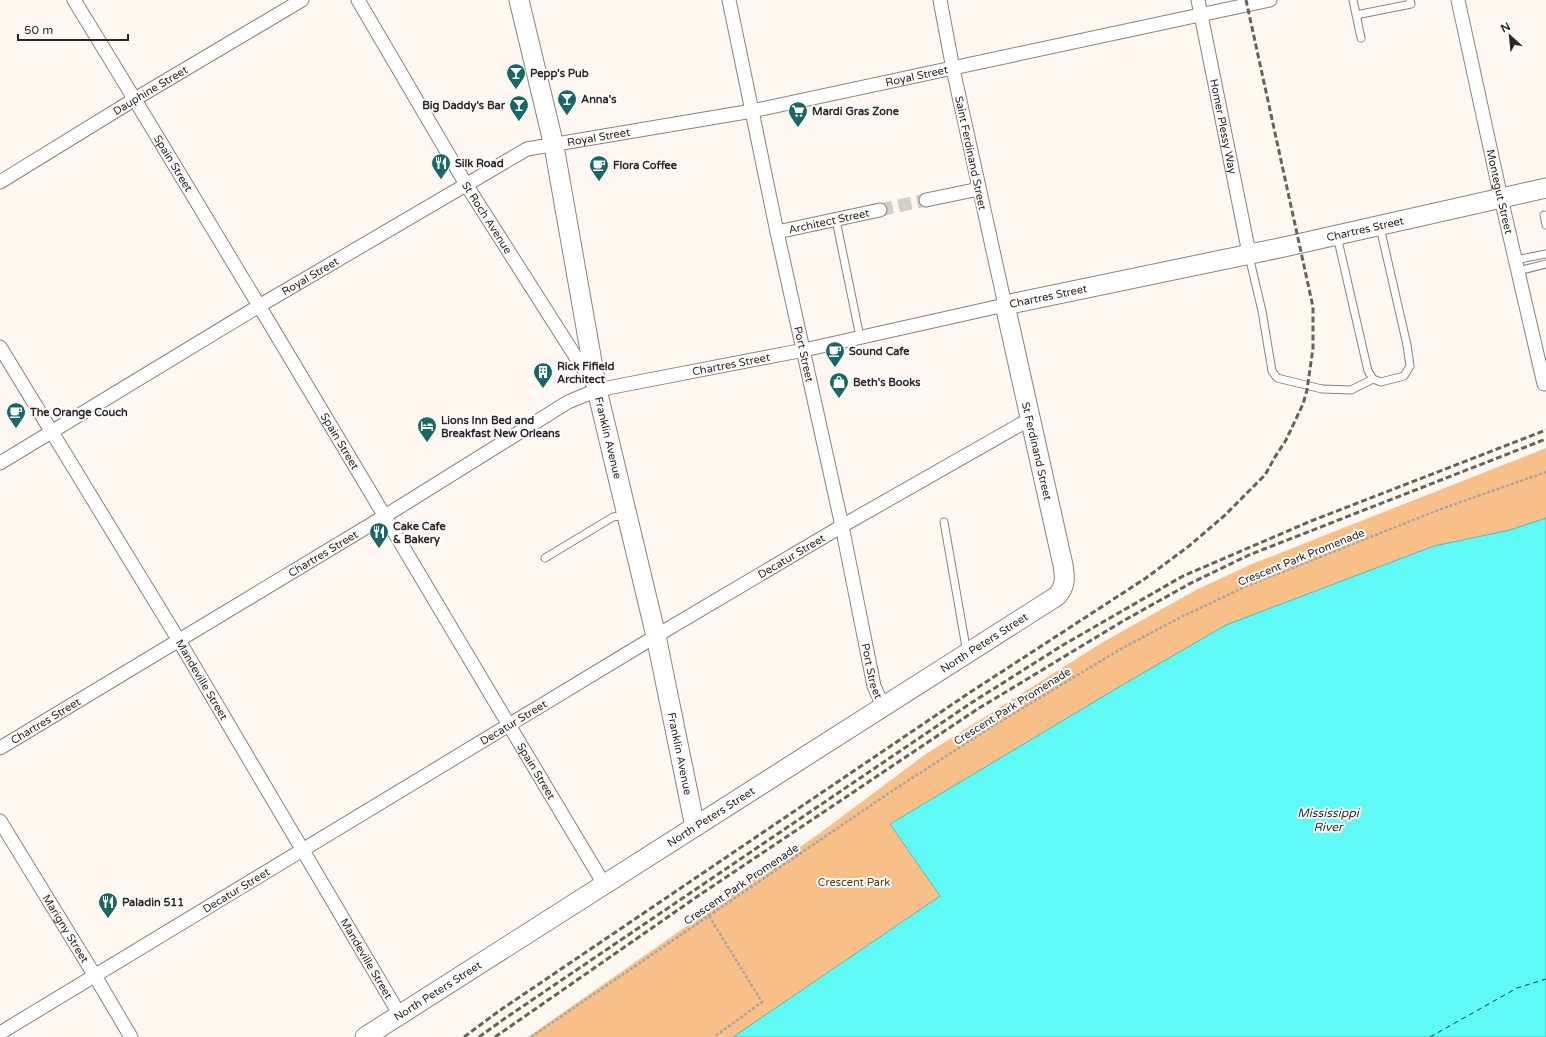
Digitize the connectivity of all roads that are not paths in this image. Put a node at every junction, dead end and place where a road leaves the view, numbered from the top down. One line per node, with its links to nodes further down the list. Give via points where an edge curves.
1 (74, 0): 16 (street, Spain Street)
2 (302, 0): 16 (street, Dauphine Street)
3 (358, 0): 20 (street, St Roch Avenue)
4 (519, 0): 18 (street, Franklin Avenue)
5 (729, 0): 17 (street, Port Street)
6 (940, 0): 15 (street, Saint Ferdinand Street)
7 (1198, 0): 12 (street, Homer Plessy Way)
8 (1270, 0): 12 (street, Royal Street)
9 (1353, 0): 13 (lane)
10 (1410, 0): 13 (lane, via 1411,4)
11 (1458, 0): 23 (street, Montegut Street)
12 (1201, 15): 15 (street, Royal Street); 32 (street, Homer Plessy Way)
13 (1356, 15): 14 (lane)
14 (1361, 38)
15 (953, 69): 17 (street, Royal Street); 22 (street, Saint Ferdinand Street)
16 (135, 99): 19 (street, Dauphine Street); 37 (street, Spain Street)
17 (752, 111): 18 (street, Royal Street); 30 (street, Port Street)
18 (554, 146): 20 (street, Royal Street, via 527,149); 43 (street, Franklin Avenue)
19 (0, 182)
20 (467, 186): 37 (street, Royal Street); 43 (street, St Roch Avenue)
21 (1546, 188): 23 (street, Chartres Street)
22 (979, 189): 24 (street); 36 (street, Saint Ferdinand Street)
23 (1501, 198): 28 (street, Chartres Street); 35 (street, Montegut Street)
24 (926, 200)
25 (880, 210): 27 (street, Architect Street)
26 (1544, 215): 29 (lane)
27 (836, 220): 30 (street, Architect Street); 38 (lane)
28 (1380, 225): 31 (street, Chartres Street); 41 (lane, via 1410,366 1404,376 1381,382)
29 (1546, 226)
30 (777, 232): 40 (street, Port Street)
31 (1337, 234): 32 (street, Chartres Street); 41 (lane, via 1368,371)
32 (1249, 254): 36 (street, Chartres Street); 41 (lane, via 1272,371 1277,378 1322,389 1344,390 1351,390)
33 (1546, 254): 35 (lane)
34 (1546, 264): 35 (lane)
35 (1516, 266): 42 (street, Montegut Street)
36 (1005, 305): 38 (street, Chartres Street); 44 (street, St Ferdinand Street)
37 (258, 306): 45 (street, Royal Street); 48 (street, Spain Street)
38 (860, 337): 40 (street, Chartres Street)
39 (0, 347): 45 (street, Mandeville Street)
40 (804, 350): 43 (street, Chartres Street); 50 (street, Port Street)
41 (1373, 379)
42 (1544, 384)
43 (597, 390): 47 (street, Franklin Avenue); 48 (street, Chartres Street, via 568,402)
44 (1030, 418): 50 (street, Decatur Street); 52 (street, St Ferdinand Street, via 1063,565 1064,585)
45 (51, 431): 46 (street, Royal Street); 54 (street, Mandeville Street)
46 (0, 463)
47 (627, 515): 51 (lane, via 613,517); 53 (street, Franklin Avenue)
48 (385, 516): 54 (street, Chartres Street); 57 (street, Spain Street)
49 (944, 522): 55 (lane)
50 (842, 526): 53 (street, Decatur Street); 56 (street, Port Street, via 874,686)
51 (545, 558)
52 (1057, 596): 55 (street, North Peters Street)
53 (656, 636): 57 (street, Decatur Street); 60 (street, Franklin Avenue)
54 (178, 639): 58 (street, Chartres Street); 61 (street, Mandeville Street)
55 (967, 653): 56 (street, North Peters Street)
56 (883, 706): 60 (street, North Peters Street)
57 (508, 724): 61 (street, Decatur Street); 62 (street, Spain Street)
58 (0, 748)
59 (0, 821): 63 (street, Marigny Street)
60 (695, 827): 62 (street, North Peters Street)
61 (302, 849): 63 (street, Decatur Street); 64 (street, Mandeville Street)
62 (604, 884): 64 (street, North Peters Street)
63 (95, 976): 65 (street, Decatur Street); 66 (street, Marigny Street)
64 (400, 1015): 67 (street, North Peters Street)
65 (0, 1033)
66 (131, 1037)
67 (366, 1037)

